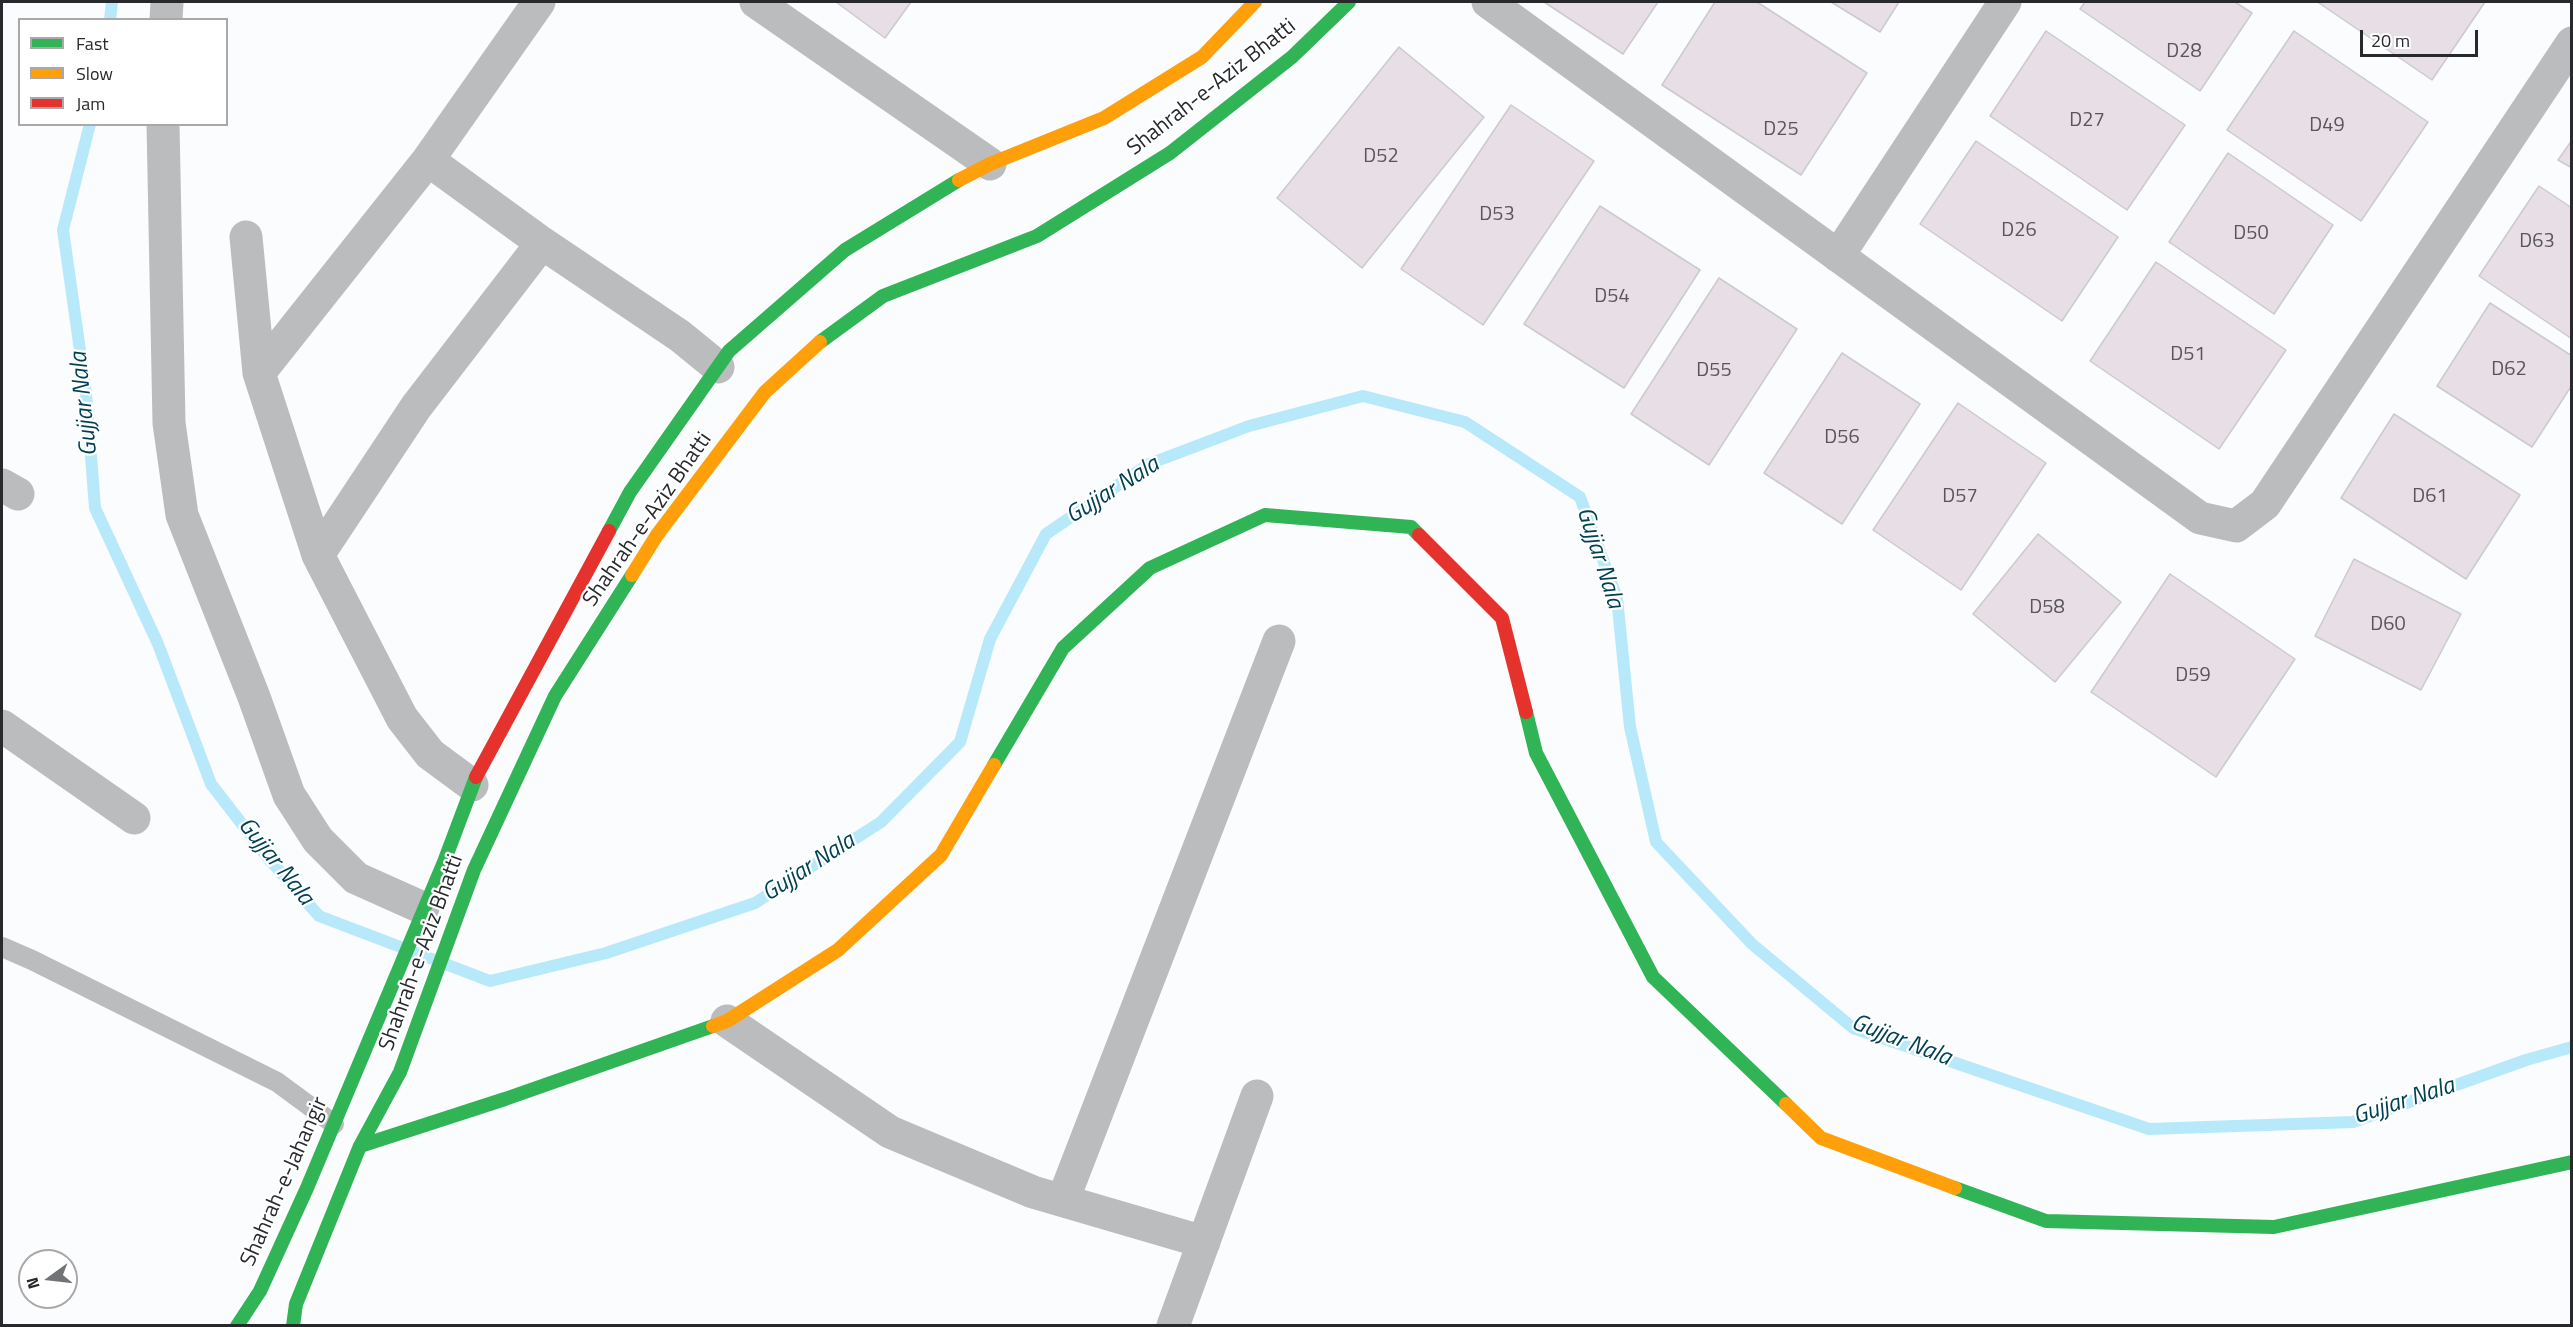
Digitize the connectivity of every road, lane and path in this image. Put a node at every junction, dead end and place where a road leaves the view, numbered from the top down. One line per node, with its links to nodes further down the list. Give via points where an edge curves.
1 (167, 2): 8 (street)
2 (538, 2): 11 (street)
3 (756, 2): 12 (street)
4 (1255, 2): 12 (main road, Shahrah-e-Aziz Bhatti, via 1202,57 1104,118)
5 (1349, 2): 29 (main road, Shahrah-e-Aziz Bhatti, via 1292,57 1170,153 1037,236 883,296 823,339 765,392 657,535 555,696 474,870 400,1072)
6 (1488, 2): 15 (street)
7 (2005, 2): 15 (street)
8 (166, 18)
9 (2571, 43): 15 (street, via 2265,504 2236,526 2200,518)
10 (163, 126): 23 (street, via 169,423 182,515 289,795 318,840 356,878)
11 (428, 160): 14 (street); 17 (street)
12 (990, 164): 16 (main road, Shahrah-e-Aziz Bhatti, via 845,250 729,351)
13 (246, 237): 17 (street)
14 (542, 243): 16 (street, via 680,336); 18 (street, via 416,407)
15 (1838, 256)
16 (718, 367): 21 (main road, Shahrah-e-Aziz Bhatti, via 630,492)
17 (259, 373): 18 (street)
18 (318, 555): 21 (street, via 402,717 430,754)
19 (1279, 641): 31 (street)
20 (2, 726): 22 (street)
21 (472, 785): 23 (main road, Shahrah-e-Aziz Bhatti)
22 (134, 818)
23 (423, 908): 26 (main road, Shahrah-e-Aziz Bhatti)
24 (2, 947): 28 (lane, via 277,1082)
25 (727, 1021): 29 (main road); 30 (main road, via 838,950 941,855 1063,648 1150,568 1265,515 1411,527 1502,618 1536,753 1653,977 1821,1138 2046,1221 2274,1227); 31 (street, via 891,1132 1033,1192)
26 (364, 1052): 28 (main road, Shahrah-e-Jahangir)
27 (1257, 1096): 32 (street)
28 (334, 1124): 33 (main road, Shahrah-e-Jahangir, via 260,1291)
29 (360, 1146): 34 (main road, Shahrah-e-Aziz Bhatti, via 296,1304)
30 (2571, 1162)
31 (1063, 1200): 32 (street)
32 (1204, 1242): 35 (street)
33 (237, 1326)
34 (293, 1326)
35 (1173, 1326)

